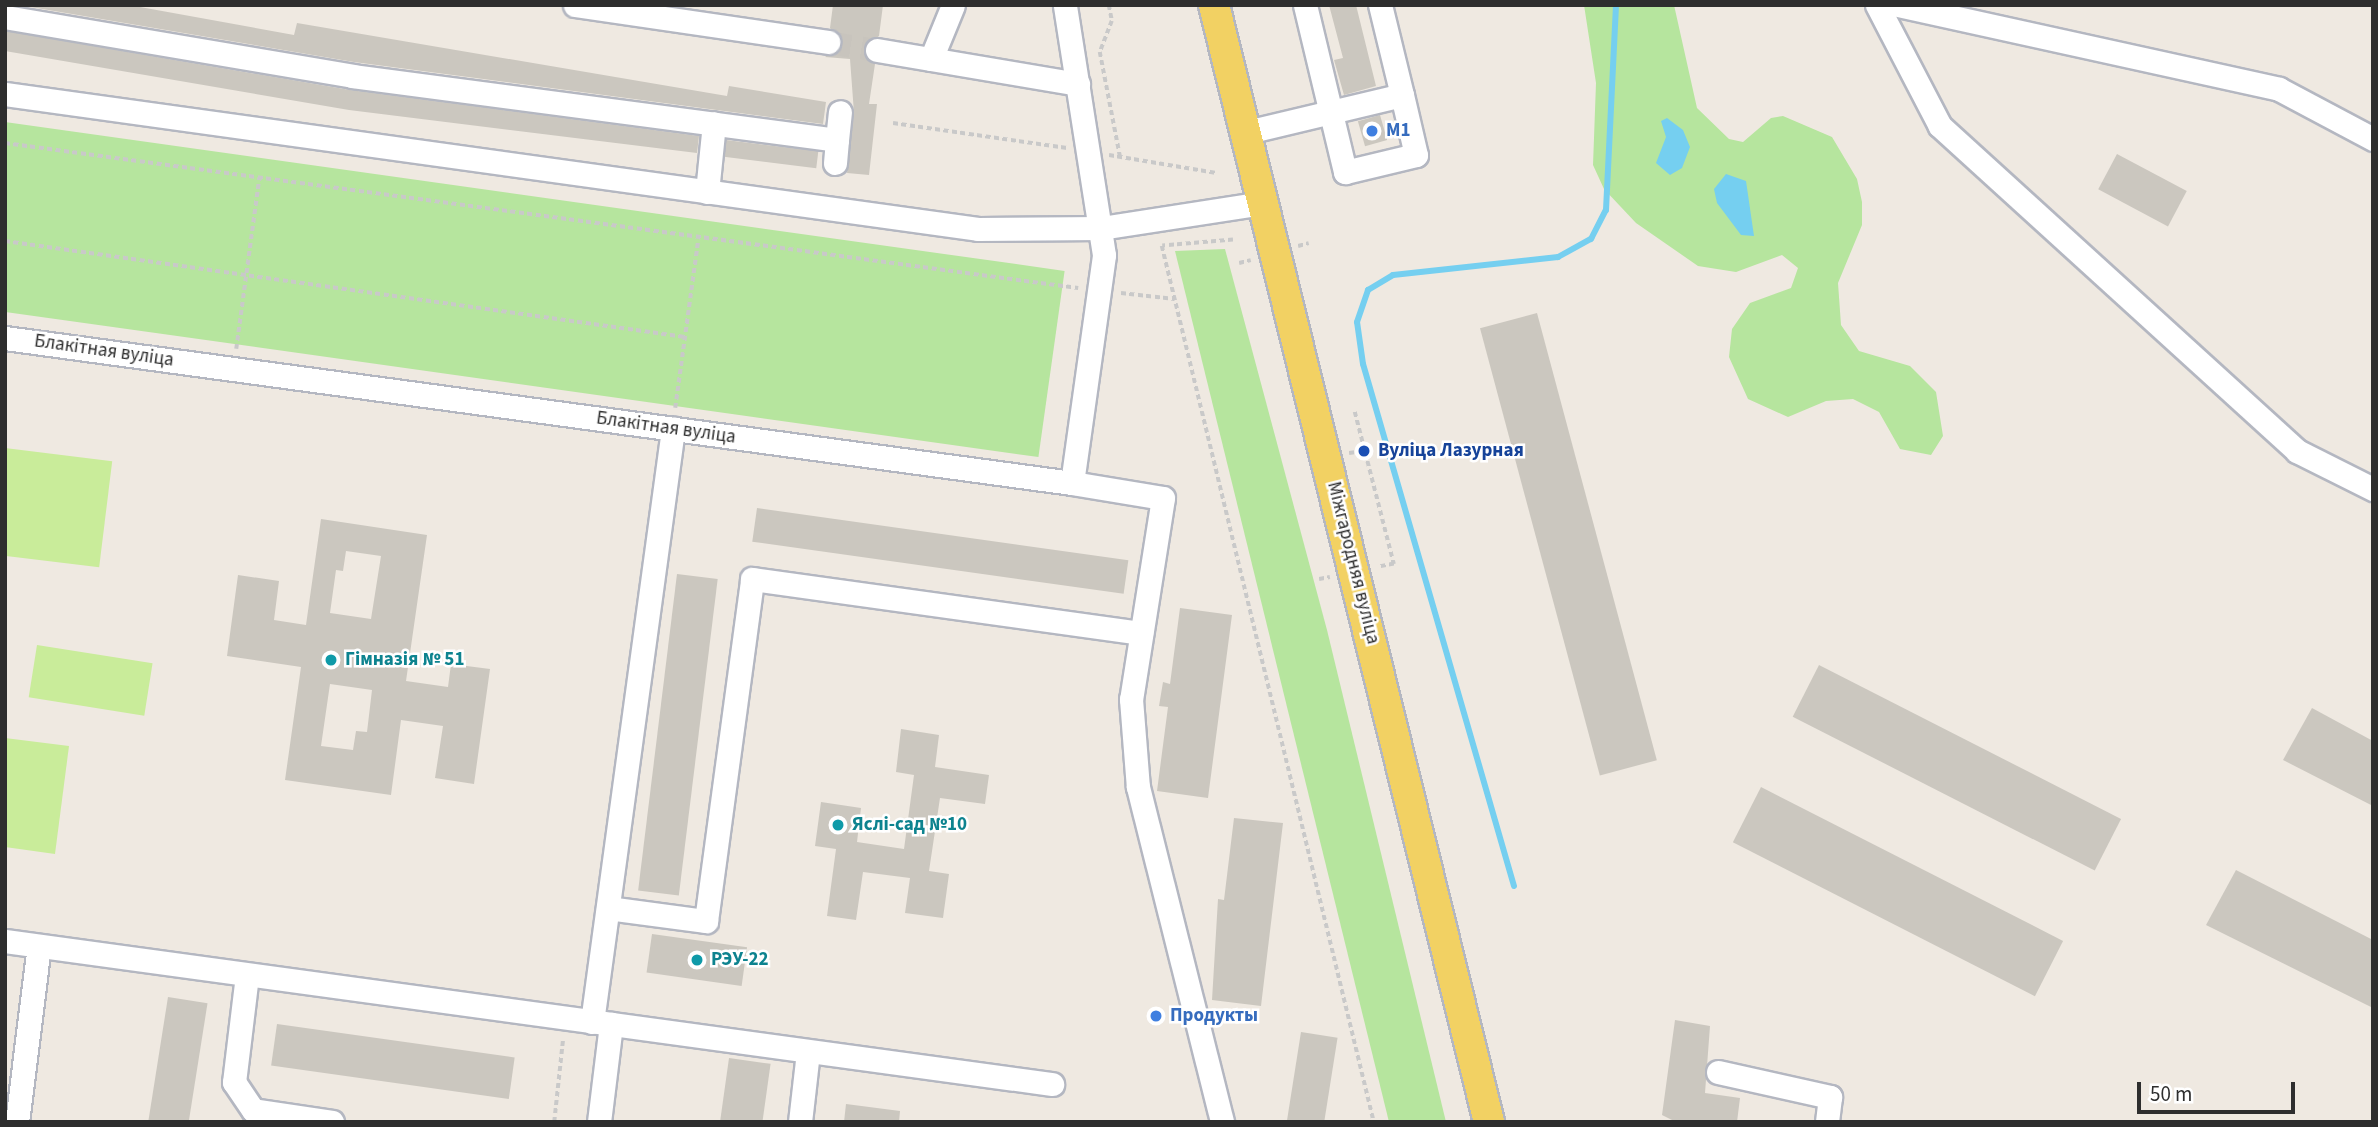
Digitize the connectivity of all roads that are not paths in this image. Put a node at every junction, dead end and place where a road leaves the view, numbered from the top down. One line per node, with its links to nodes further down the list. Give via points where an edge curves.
1 (575, 5): 10 (street)
2 (953, 5): 12 (street)
3 (1065, 5): 13 (street)
4 (1214, 5): 19 (main road, Міжгародняя вуліца)
5 (1305, 5): 17 (street)
6 (1380, 5): 15 (street)
7 (1877, 5): 27 (street, via 1940,127 2297,452)
8 (1898, 5): 20 (street, via 2278,89)
9 (5, 17): 18 (street, via 352,76)
10 (828, 42)
11 (877, 50): 12 (street)
12 (931, 60): 13 (street)
13 (1078, 84): 23 (street)
14 (5, 94): 21 (street)
15 (1402, 95): 17 (street); 17 (street, via 1416,155 1345,172)
16 (840, 112): 18 (street, via 836,151)
17 (1331, 112): 19 (street)
18 (714, 123): 21 (street)
19 (1247, 132): 22 (main road, Міжгародняя вуліца)
20 (2373, 139)
21 (707, 192): 23 (street, via 978,229)
22 (1262, 203): 23 (street); 42 (main road, Міжгародняя вуліца)
23 (1101, 228): 26 (street, via 1099,290)
24 (5, 338): 25 (street, Блакітная вуліца)
25 (673, 429): 26 (street, Блакітная вуліца); 29 (street)
26 (1072, 483): 28 (street, Блакітная вуліца, via 1163,498)
27 (2373, 489)
28 (1141, 633): 29 (street, via 752,579 706,920); 41 (street, via 1131,699 1138,787)
29 (608, 908): 33 (street)
30 (5, 941): 31 (street)
31 (39, 946): 32 (street); 37 (street)
32 (247, 975): 33 (street); 38 (street, via 234,1082 253,1110)
33 (601, 1023): 34 (street); 39 (street)
34 (808, 1052): 36 (street); 40 (street)
35 (1718, 1072): 43 (street, via 1830,1097)
36 (1052, 1084)
37 (17, 1122)
38 (332, 1122)
39 (599, 1122)
40 (800, 1122)
41 (1222, 1122)
42 (1489, 1122)
43 (1827, 1122)

